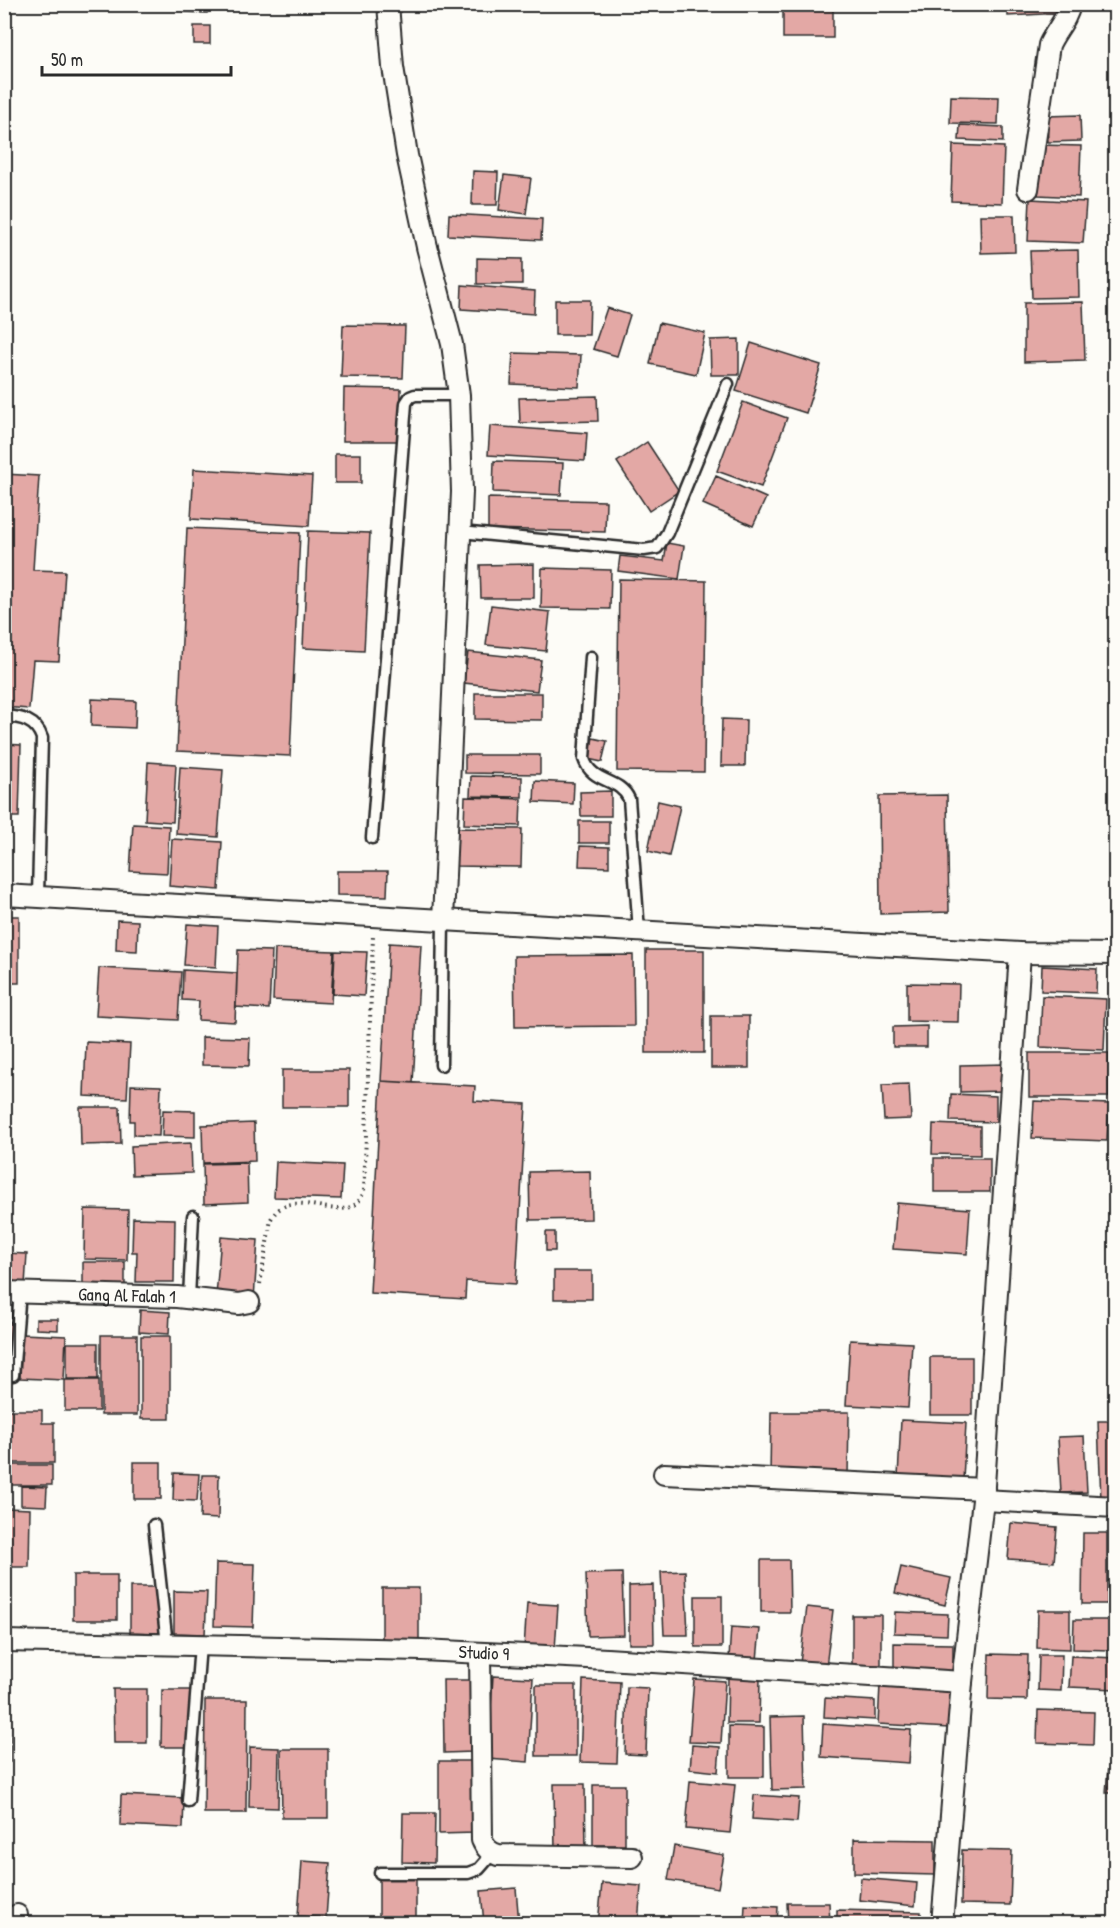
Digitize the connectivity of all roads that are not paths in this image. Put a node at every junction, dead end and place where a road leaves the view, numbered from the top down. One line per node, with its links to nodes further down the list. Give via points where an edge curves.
1 (388, 4): 5 (street, via 393,68 407,155 452,344)
2 (1070, 4): 3 (street, via 1049,45)
3 (1028, 189)
4 (728, 384): 6 (lane, via 667,533 657,548 644,550)
5 (459, 396): 6 (street); 9 (lane, via 415,395 406,403)
6 (461, 532): 12 (street)
7 (591, 657): 13 (lane, via 584,759 591,773 619,786 629,799)
8 (4, 716): 11 (lane, via 27,719 42,738)
9 (372, 838)
10 (4, 895): 11 (street)
11 (38, 895): 12 (street)
12 (443, 920): 13 (street); 16 (lane)
13 (639, 931): 14 (street)
14 (1020, 953): 15 (street); 23 (street)
15 (1116, 954)
16 (441, 1065)
17 (193, 1216): 19 (lane)
18 (12, 1292): 19 (street, Gang Al Falah 1); 21 (lane)
19 (189, 1298): 20 (street, Gang Al Falah 1)
20 (249, 1302)
21 (13, 1374)
22 (664, 1474): 23 (street)
23 (983, 1495): 24 (street); 30 (street)
24 (1116, 1507)
25 (154, 1525): 27 (lane)
26 (4, 1641): 27 (street, Studio 9)
27 (167, 1645): 28 (street, Studio 9)
28 (200, 1645): 29 (street, Studio 9); 31 (lane)
29 (480, 1653): 30 (street, Studio 9); 32 (street, via 482,1840)
30 (963, 1682): 35 (street)
31 (188, 1801)
32 (493, 1853): 33 (street); 34 (lane, via 479,1869 468,1873)
33 (633, 1857)
34 (380, 1873)
35 (942, 1923)

